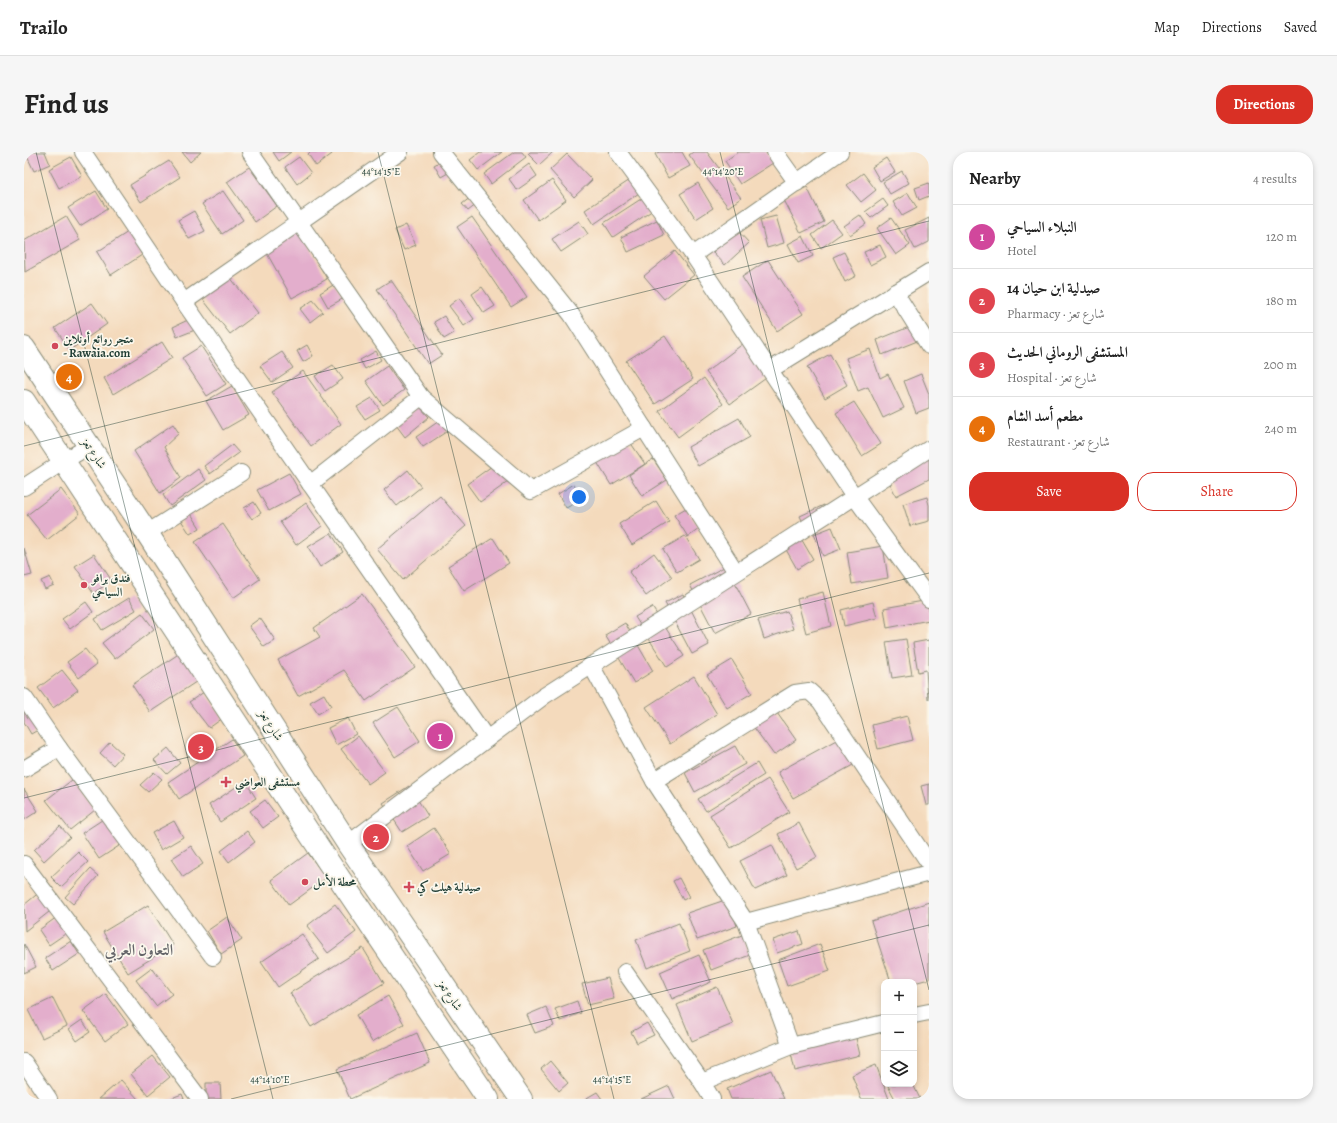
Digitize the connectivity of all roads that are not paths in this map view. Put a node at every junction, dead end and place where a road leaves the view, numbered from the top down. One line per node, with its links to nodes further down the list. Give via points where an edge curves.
1 (83, 152): 13 (street)
2 (250, 152): 9 (street)
3 (400, 152): 9 (street)
4 (441, 152): 19 (street, via 571,314)
5 (618, 152): 10 (street)
6 (775, 152): 8 (street)
7 (840, 152): 8 (street)
8 (797, 183): 10 (street)
9 (299, 222): 13 (street); 17 (street)
10 (693, 255): 16 (street)
11 (929, 272): 12 (street)
12 (895, 292): 14 (street); 16 (street)
13 (184, 302): 24 (street)
14 (929, 346)
15 (24, 348): 20 (highway, شارع تعز)
16 (770, 370): 26 (street)
17 (421, 397): 19 (street, via 530,491); 24 (street)
18 (24, 401): 22 (highway)
19 (644, 428): 28 (street)
20 (89, 446): 22 (street); 27 (highway, شارع تعز)
21 (929, 449): 26 (street)
22 (64, 461): 25 (street); 51 (highway, via 322,854)
23 (241, 473): 27 (street)
24 (310, 484): 32 (street)
25 (24, 487)
26 (854, 496): 28 (street); 29 (street)
27 (147, 533): 36 (highway, شارع تعز)
28 (736, 572): 30 (street)
29 (929, 599)
30 (592, 664): 32 (street); 35 (street)
31 (24, 696): 33 (street)
32 (487, 739): 36 (street)
33 (59, 748): 34 (street); 41 (street)
34 (24, 769)
35 (654, 781): 37 (street, via 795,693 810,691 820,701); 40 (street)
36 (348, 844): 52 (highway, شارع تعز)
37 (929, 863)
38 (24, 864): 50 (street)
39 (929, 873): 40 (street)
40 (746, 922): 46 (street)
41 (213, 957)
42 (625, 972): 48 (street)
43 (929, 1012): 44 (street)
44 (917, 1015)
45 (881, 1024): 46 (street)
46 (791, 1046): 48 (street)
47 (24, 1062): 49 (street)
48 (702, 1082): 53 (street)
49 (50, 1099)
50 (200, 1099)
51 (488, 1099)
52 (521, 1099)
53 (712, 1099)

